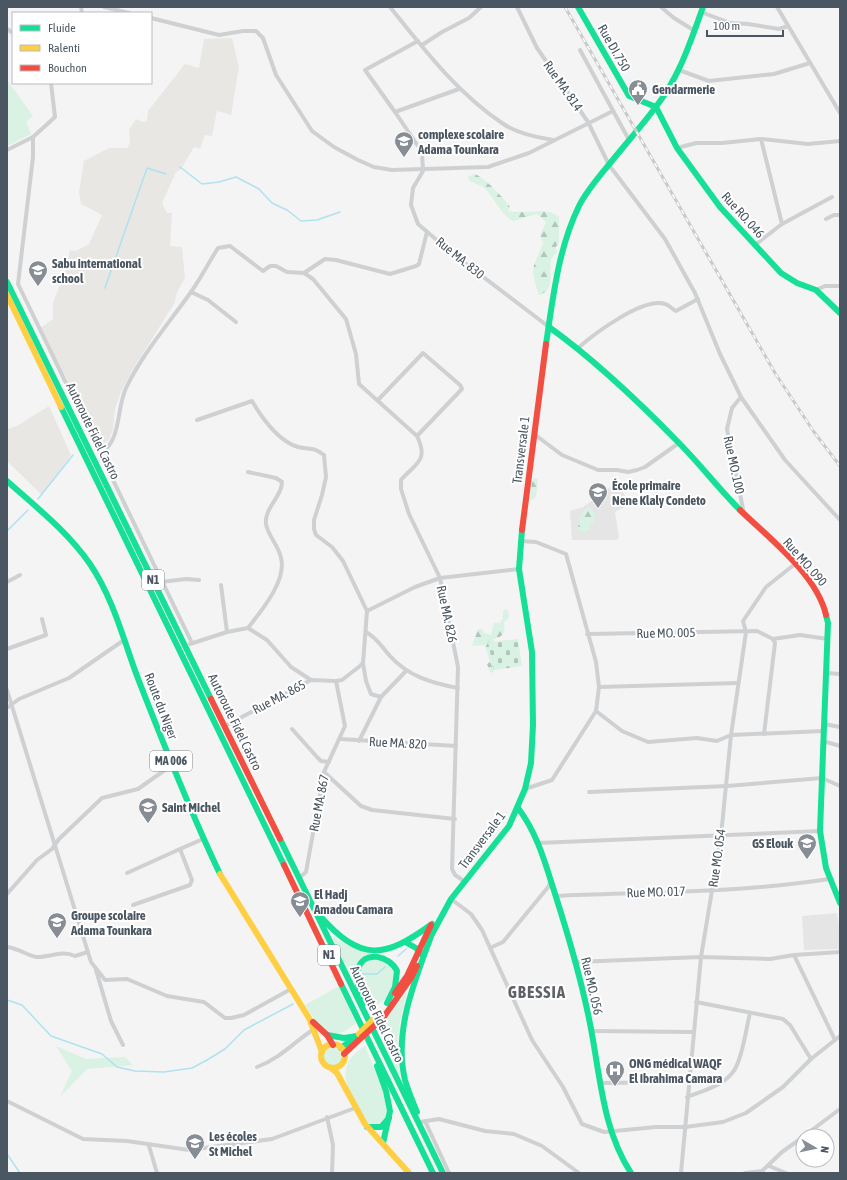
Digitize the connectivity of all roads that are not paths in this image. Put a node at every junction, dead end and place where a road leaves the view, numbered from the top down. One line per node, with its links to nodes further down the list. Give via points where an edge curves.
1 (104, 7): 9 (street)
2 (390, 7): 13 (street)
3 (481, 7): 14 (street, via 469,18)
4 (517, 7): 26 (street, Rue MA. 814, via 537,48)
5 (578, 7): 22 (main road, Rue DI.750, via 629,96)
6 (661, 7): 12 (street)
7 (777, 7): 11 (street)
8 (702, 10): 11 (street, via 730,23 776,29); 12 (main road, Transversale 1)
9 (125, 12)
10 (152, 18): 35 (street, via 219,35 256,31 264,38 276,75 312,131 334,147 374,167)
11 (788, 26): 16 (street)
12 (695, 31): 17 (main road, Transversale 1)
13 (418, 41): 14 (street); 24 (street, via 366,70)
14 (422, 45): 19 (street)
15 (580, 50): 23 (street)
16 (810, 63): 17 (street, via 774,74 709,81); 21 (street)
17 (679, 70): 22 (main road, Transversale 1)
18 (51, 84): 27 (street, via 55,116)
19 (459, 89): 24 (street); 30 (street, via 502,124)
20 (840, 101): 21 (street)
21 (835, 105): 25 (street)
22 (656, 107): 29 (main road, Transversale 1); 32 (main road, Rue RO. 046)
23 (613, 111): 26 (street); 29 (street)
24 (395, 112): 35 (street, via 422,152)
25 (840, 113)
26 (588, 122): 30 (street); 34 (street, Rue MA. 814)
27 (33, 136): 33 (street); 59 (street, via 33,157 18,284)
28 (761, 139): 31 (street, via 808,144); 32 (street, via 722,143 696,142); 39 (street)
29 (629, 140): 34 (main road, Transversale 1)
30 (554, 141): 35 (street, via 529,153 488,167)
31 (840, 141)
32 (677, 148): 41 (main road, Rue RO. 046, via 720,207)
33 (7, 150)
34 (609, 165): 48 (street, Rue MA. 814, via 665,239); 51 (main road, Transversale 1, via 579,206 569,232 555,280)
35 (423, 171): 40 (street, Rue MA. 830, via 413,188 411,205 418,224)
36 (832, 196): 39 (street)
37 (840, 215): 38 (street)
38 (826, 219)
39 (782, 224): 41 (street)
40 (427, 232): 42 (street, via 416,266 390,274 336,260 325,260); 51 (street, Rue MA. 830)
41 (755, 245): 45 (main road, Rue RO. 046, via 781,272 797,283)
42 (304, 273): 46 (street, via 287,272 276,266 270,266 263,271 230,246 224,246 218,248); 54 (street, via 312,278 346,319 356,354 359,384)
43 (7, 282): 83 (main road, Autoroute Fidel Castro / N1)
44 (840, 286): 45 (street, via 825,286)
45 (816, 290): 49 (main road, Rue RO. 046)
46 (191, 292): 50 (street, via 208,300); 59 (street, via 126,387 113,439)
47 (7, 295): 157 (main road, Autoroute Fidel Castro / N1)
48 (698, 298): 52 (street, via 676,311 664,304 630,311); 53 (street, Rue MA. 814, via 720,354)
49 (840, 314)
50 (236, 322)
51 (549, 327): 52 (main road, Rue MO. 090); 56 (main road, Transversale 1)
52 (578, 348): 58 (main road, Rue MO. 090)
53 (741, 397): 62 (street, Rue MO. 100, via 732,408 727,429); 63 (street, Rue MA. 814, via 785,460)
54 (378, 400): 57 (street); 57 (street, via 423,353 460,385 460,392)
55 (197, 420): 73 (street, via 252,401 272,429 299,447 315,448 324,455 326,477 314,520 314,529 316,535 332,547 343,561)
56 (534, 434): 58 (street, via 562,455 598,470 628,472 645,467); 64 (main road, Transversale 1)
57 (417, 436): 68 (street, Rue MA. 826, via 422,448 420,461 401,480 401,489 409,514)
58 (679, 443): 62 (main road, Rue MO. 090)
59 (101, 454): 71 (street)
60 (248, 472): 75 (street, via 276,478 282,482 282,487 267,513 266,525 281,557 283,570 274,591)
61 (7, 481): 82 (main road, Route du Niger / MA 006, via 29,500 90,564)
62 (744, 514): 65 (main road, Rue MO. 090)
63 (840, 520)
64 (520, 540): 66 (main road, Transversale 1); 79 (street, via 536,542 566,554)
65 (795, 564): 78 (street, Rue MO. 054, via 766,587 743,621); 81 (main road, Rue MO. 090, via 814,585 823,601 828,623)
66 (519, 569): 68 (street); 116 (main road, Transversale 1, via 532,652 534,725 531,763)
67 (20, 575): 70 (street)
68 (440, 578): 73 (street, via 415,587); 93 (street, Rue MA. 826, via 458,667)
69 (199, 580): 71 (street)
70 (7, 582)
71 (161, 582): 83 (street)
72 (221, 586): 76 (street)
73 (367, 611): 77 (street)
74 (42, 619): 84 (street, via 46,635)
75 (248, 628): 76 (street); 89 (street, via 267,640 291,667)
76 (227, 632): 83 (street)
77 (366, 632): 85 (street); 86 (street, via 374,636)
78 (746, 632): 79 (street, Rue MO. 005); 80 (street, Rue MO. 005, via 757,631); 91 (street, Rue MO. 054)
79 (587, 634): 92 (street, via 596,662)
80 (773, 639): 81 (street, via 800,635); 103 (street, via 775,643)
81 (828, 639): 87 (main road, Rue MO. 090)
82 (124, 640): 96 (street, via 70,678); 111 (main road, Route du Niger / MA 006)
83 (188, 644): 99 (main road, Autoroute Fidel Castro / N1)
84 (7, 649)
85 (362, 663): 90 (street, via 342,680); 95 (street, via 371,694)
86 (406, 671): 93 (street, via 435,684); 95 (street)
87 (827, 673): 88 (street); 101 (main road, Rue MO. 090)
88 (840, 674)
89 (311, 680): 90 (street, Rue MA. 865); 99 (street, Rue MA. 865)
90 (336, 681): 105 (street, Rue MA. 867, via 345,726)
91 (738, 683): 92 (street); 104 (street, Rue MO. 054)
92 (598, 687): 98 (street)
93 (458, 688): 108 (street, Rue MA. 826)
94 (7, 690): 96 (street)
95 (381, 697): 106 (street)
96 (12, 703): 97 (street); 123 (street, via 39,788 46,819)
97 (7, 708)
98 (596, 711): 104 (street, via 622,731 648,742 697,738 717,741); 116 (street, via 552,780)
99 (225, 726): 127 (main road, Autoroute Fidel Castro / N1)
100 (840, 727): 101 (street)
101 (824, 728): 103 (street); 107 (main road, Rue MO. 090)
102 (292, 729): 110 (street, via 321,761)
103 (764, 734): 104 (street)
104 (731, 735): 114 (street, Rue MO. 054)
105 (340, 739): 106 (street, Rue MA. 820); 110 (street, Rue MA. 867)
106 (359, 741): 108 (street, Rue MA. 820)
107 (823, 741): 109 (street); 113 (main road, Rue MO. 090)
108 (456, 746): 119 (street, Rue MA. 826)
109 (840, 746)
110 (328, 762): 112 (street, Rue MA. 867)
111 (172, 765): 122 (main road, Route du Niger / MA 006); 123 (street, via 138,789 102,798)
112 (324, 772): 119 (street, via 361,806 372,810); 127 (street, Rue MA. 867, via 306,872)
113 (822, 778): 114 (street); 115 (street); 120 (main road, Rue MO. 090)
114 (727, 786): 117 (street); 121 (street, Rue MO. 054)
115 (840, 786)
116 (525, 789): 118 (main road, Transversale 1)
117 (589, 792)
118 (518, 808): 124 (main road, Rue MO. 056, via 531,824); 129 (main road, Transversale 1, via 509,826)
119 (454, 819): 129 (street, Rue MA. 826, via 452,869)
120 (820, 831): 121 (street); 128 (main road, Rue MO. 090, via 821,854)
121 (721, 836): 124 (street); 131 (street, Rue MO. 054)
122 (203, 839): 125 (street); 151 (main road, Route du Niger / MA 006, via 223,881)
123 (56, 843): 132 (street); 144 (street)
124 (538, 843): 130 (main road, Rue MO. 056)
125 (180, 849): 126 (street); 137 (street, via 192,880 190,885)
126 (127, 873)
127 (299, 878): 135 (main road, Autoroute Fidel Castro / N1)
128 (829, 879): 131 (street, Rue MO. 017); 136 (main road, Rue MO. 090)
129 (464, 881): 134 (main road, Transversale 1)
130 (550, 881): 133 (main road, Rue MO. 056); 143 (street, via 549,886 503,942)
131 (713, 890): 133 (street, Rue MO. 017); 148 (street, Rue MO. 054)
132 (7, 894)
133 (556, 896): 149 (main road, Rue MO. 056)
134 (451, 899): 138 (main road, Transversale 1); 143 (street, via 474,918)
135 (310, 902): 141 (main road, via 333,932 359,949 392,949); 163 (main road, Autoroute Fidel Castro / N1)
136 (840, 903)
137 (133, 905)
138 (443, 910): 139 (main road, Transversale 1); 140 (main road, Transversale 1)
139 (432, 924): 141 (main road); 146 (main road, Transversale 1)
140 (433, 931): 146 (main road, Transversale 1); 183 (main road, via 407,1003 402,1031 405,1081)
141 (407, 943): 146 (main road)
142 (7, 947): 144 (street, via 17,948 36,957 68,952 75,956)
143 (490, 948): 187 (street, via 532,1040 563,1087 582,1124 604,1132)
144 (88, 952): 150 (street)
145 (840, 952): 147 (street)
146 (421, 953): 153 (main road, Transversale 1); 155 (main road, Transversale 1, via 412,978)
147 (794, 955): 148 (street, via 770,959); 165 (street)
148 (701, 957): 149 (street); 152 (street, Rue MO. 054)
149 (575, 962): 159 (main road, Rue MO. 056)
150 (95, 967): 151 (street, via 105,980 127,979 167,996 204,1002 225,1018 244,1015); 166 (street, via 111,1021)
151 (291, 989): 156 (main road, Route du Niger / MA 006)
152 (696, 1002): 154 (street); 160 (street, Rue MO. 054)
153 (387, 1003): 155 (main road, Transversale 1); 163 (main road, via 397,985 398,973 393,964 385,958 370,957 360,966 356,978)
154 (750, 1013): 170 (street, via 783,1019 790,1025); 177 (street, via 734,1070 712,1087)
155 (381, 1015): 162 (main road, Transversale 1, bridge)
156 (309, 1018): 158 (main road, Route du Niger); 161 (main road, Route du Niger)
157 (361, 1023): 181 (main road, via 388,1095); 197 (main road, Autoroute Fidel Castro / N1)
158 (314, 1028): 169 (main road, Route du Niger); 172 (street, via 278,1057)
159 (591, 1031): 160 (street); 176 (main road, Rue MO. 056)
160 (693, 1032): 175 (street, Rue MO. 054)
161 (327, 1035): 162 (main road, via 344,1038); 167 (main road, Route du Niger)
162 (359, 1035): 168 (main road, Transversale 1)
163 (375, 1036): 188 (main road, Autoroute Fidel Castro / N1)
164 (840, 1036): 165 (street)
165 (835, 1040): 170 (street)
166 (123, 1045)
167 (333, 1045): 168 (main road); 169 (main road, via 326,1047)
168 (342, 1051): 171 (main road)
169 (322, 1052): 173 (main road, via 322,1062)
170 (811, 1059): 185 (street, via 783,1087 746,1113 724,1122)
171 (341, 1065): 173 (main road); 174 (main road)
172 (257, 1067)
173 (331, 1068): 174 (main road)
174 (341, 1080): 179 (main road)
175 (688, 1082): 176 (street); 177 (street, Rue MO. 054)
176 (600, 1083): 187 (main road, Rue MO. 056)
177 (687, 1097): 185 (street, Rue MO. 054)
178 (7, 1101): 191 (street, via 83,1139 127,1141)
179 (355, 1108): 182 (street); 184 (main road)
180 (840, 1109): 186 (street)
181 (390, 1116): 184 (main road, via 381,1127); 189 (main road)
182 (328, 1117): 191 (street, via 258,1142 189,1150); 195 (street, via 333,1145)
183 (422, 1121): 188 (main road); 199 (street); 200 (street, via 439,1119 485,1131 514,1134 542,1146)
184 (367, 1127): 189 (main road)
185 (685, 1127): 187 (street); 202 (street, Rue MO. 054)
186 (815, 1128)
187 (611, 1131): 201 (main road, Rue MO. 056)
188 (424, 1135): 198 (main road, Autoroute Fidel Castro / N1)
189 (383, 1143): 196 (main road)
190 (795, 1143): 192 (street)
191 (149, 1146): 194 (street)
192 (769, 1166): 193 (street); 204 (street)
193 (762, 1172): 203 (street)
194 (157, 1173)
195 (332, 1173)
196 (409, 1173)
197 (433, 1173)
198 (443, 1173)
199 (449, 1173)
200 (579, 1173)
201 (631, 1173)
202 (681, 1173)
203 (745, 1173)
204 (786, 1173)

